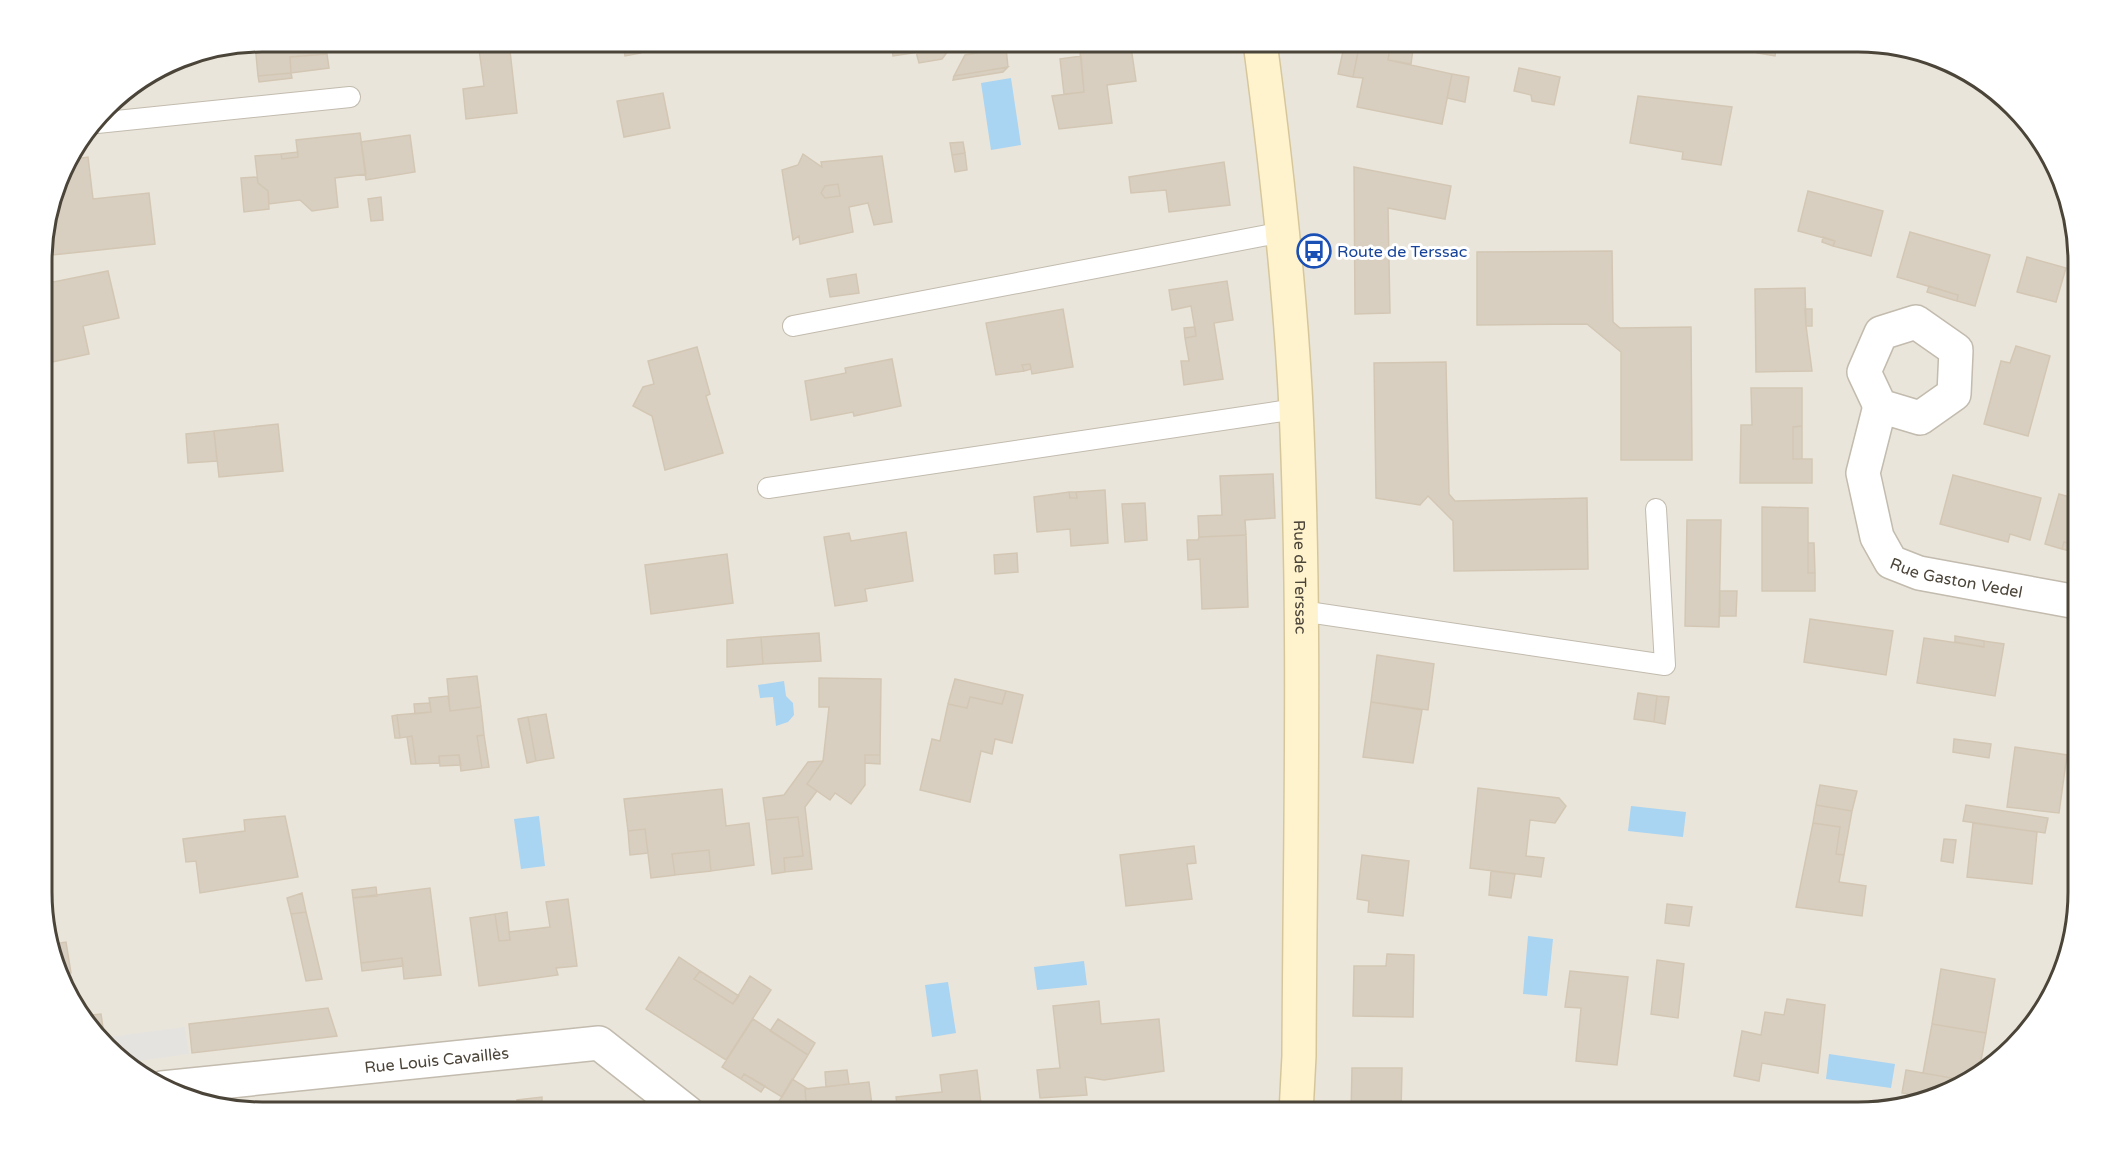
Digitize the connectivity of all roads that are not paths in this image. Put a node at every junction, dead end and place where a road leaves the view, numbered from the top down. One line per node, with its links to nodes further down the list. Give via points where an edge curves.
1 (1261, 52): 4 (street, Rue de Terssac)
2 (350, 96): 3 (lane)
3 (107, 122)
4 (1282, 232): 5 (lane); 7 (street, Rue de Terssac)
5 (793, 326)
6 (1880, 406): 10 (street, Rue Gaston Vedel, via 1863,473 1877,537 1891,562 1919,573)
7 (1296, 409): 8 (lane); 11 (street, Rue de Terssac)
8 (768, 488)
9 (1656, 508): 11 (lane, via 1665,665)
10 (2068, 600)
11 (1301, 611): 14 (street, Rue de Terssac)
12 (182, 1086): 13 (street, Rue Louis Cavaillès, via 598,1043)
13 (674, 1102)
14 (1297, 1102)

